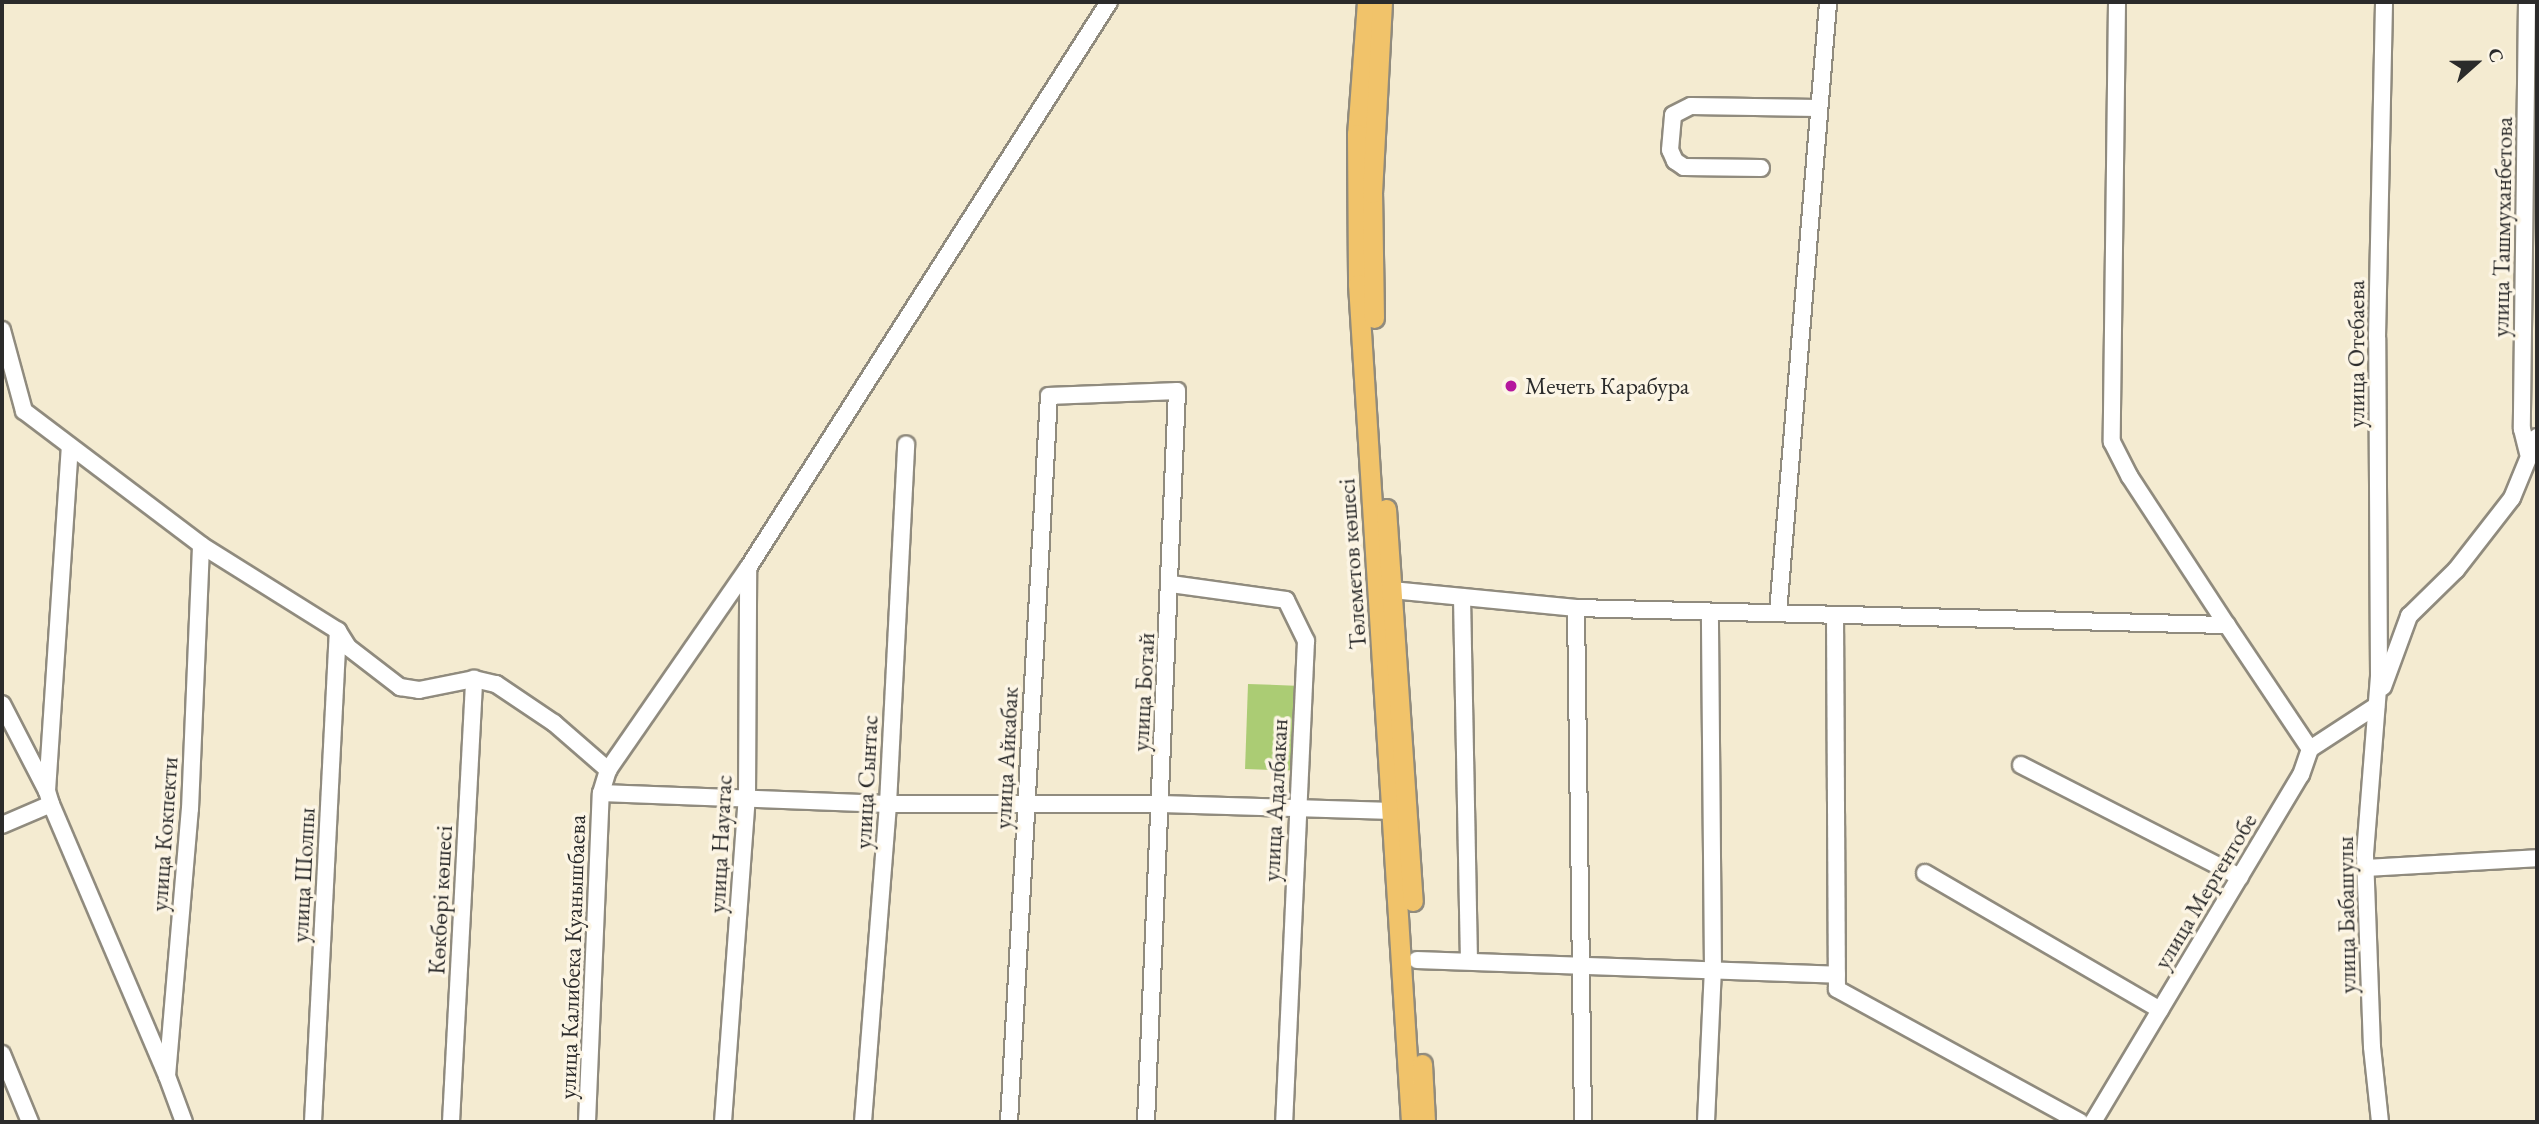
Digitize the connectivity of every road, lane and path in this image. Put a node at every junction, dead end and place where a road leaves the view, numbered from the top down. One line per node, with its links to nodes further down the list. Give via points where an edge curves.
1 (1109, 2): 18 (street, улица Калибека Куанышбаева)
2 (1367, 2): 41 (main road, Төлеметов көшесі, via 1357,134 1358,284)
3 (1382, 2): 20 (main road, Төлеметов көшесі, via 1372,283)
4 (2384, 2): 30 (street, улица Отебаева)
5 (2527, 2): 16 (street, улица Ташмуханбетова, via 2522,429)
6 (1828, 3): 8 (street)
7 (2117, 3): 26 (street, via 2112,442 2130,478)
8 (1817, 108): 9 (street, via 1691,106 1673,115 1670,150 1675,162 1684,167); 24 (street)
9 (1761, 168)
10 (2, 330): 11 (street)
11 (9, 374): 15 (street, via 24,411)
12 (1049, 396): 19 (street, улица Ботай, via 1177,391); 39 (street, улица Айкабак)
13 (2537, 437): 16 (street)
14 (906, 444): 37 (street, улица Сынтас)
15 (70, 449): 17 (street); 35 (street)
16 (2528, 453): 30 (street, via 2512,498 2456,570 2409,616)
17 (201, 545): 27 (street); 55 (street, улица Кокпекти, via 190,809)
18 (748, 568): 33 (street, улица Калибека Куанышбаева); 36 (street, улица Науатас)
19 (1171, 584): 38 (street, улица Ботай); 40 (street, улица Адалбакан, via 1286,600 1306,640)
20 (1392, 590): 21 (street); 47 (main road, Төлеметов көшесі)
21 (1462, 597): 22 (street); 49 (street)
22 (1576, 608): 23 (street); 50 (street)
23 (1710, 612): 24 (street); 51 (street)
24 (1778, 613): 25 (street)
25 (1835, 615): 26 (street); 52 (street)
26 (2227, 625): 31 (street)
27 (338, 631): 28 (street, via 348,647 400,687 419,690); 58 (street, улица Шолпы)
28 (474, 679): 33 (street, via 496,684 516,696); 59 (street, Көкбөрі көшесі)
29 (2, 704): 35 (street)
30 (2376, 706): 31 (street); 44 (street, улица Бабашулы)
31 (2310, 749): 46 (street, улица Мергентобе, via 2301,775)
32 (2021, 765): 46 (street)
33 (608, 770): 34 (street, улица Калибека Куанышбаева)
34 (601, 793): 36 (street); 60 (street, улица Калибека Куанышбаева)
35 (49, 797): 42 (street); 55 (street)
36 (747, 797): 37 (street); 61 (street, улица Науатас)
37 (888, 804): 39 (street); 62 (street, улица Сынтас)
38 (1161, 804): 39 (street); 40 (street); 64 (street, улица Ботай)
39 (1026, 806): 63 (street, улица Айкабак)
40 (1297, 810): 41 (street); 65 (street, улица Адалбакан)
41 (1393, 811): 47 (main road, Төлеметов көшесі)
42 (2, 825)
43 (2537, 858): 44 (street)
44 (2365, 868): 72 (street, улица Бабашулы, via 2372,1047)
45 (1925, 873): 53 (street)
46 (2240, 877): 53 (street, улица Мергентобе)
47 (1406, 899): 48 (main road, Төлеметов көшесі); 66 (main road, Төлеметов көшесі)
48 (1417, 960): 49 (street); 67 (main road, Төлеметов көшесі)
49 (1469, 960): 50 (street)
50 (1580, 965): 51 (street); 68 (street)
51 (1713, 970): 52 (street); 69 (street)
52 (1837, 975): 70 (street, via 1837,989)
53 (2160, 1010): 71 (street, улица Мергентобе)
54 (2, 1054): 56 (street)
55 (167, 1076): 57 (street, улица Кокпекти)
56 (30, 1122)
57 (184, 1122)
58 (313, 1122)
59 (451, 1122)
60 (587, 1122)
61 (723, 1122)
62 (863, 1122)
63 (1009, 1122)
64 (1146, 1122)
65 (1284, 1122)
66 (1411, 1122)
67 (1425, 1122)
68 (1583, 1122)
69 (1706, 1122)
70 (2080, 1122)
71 (2093, 1122)
72 (2380, 1122)

